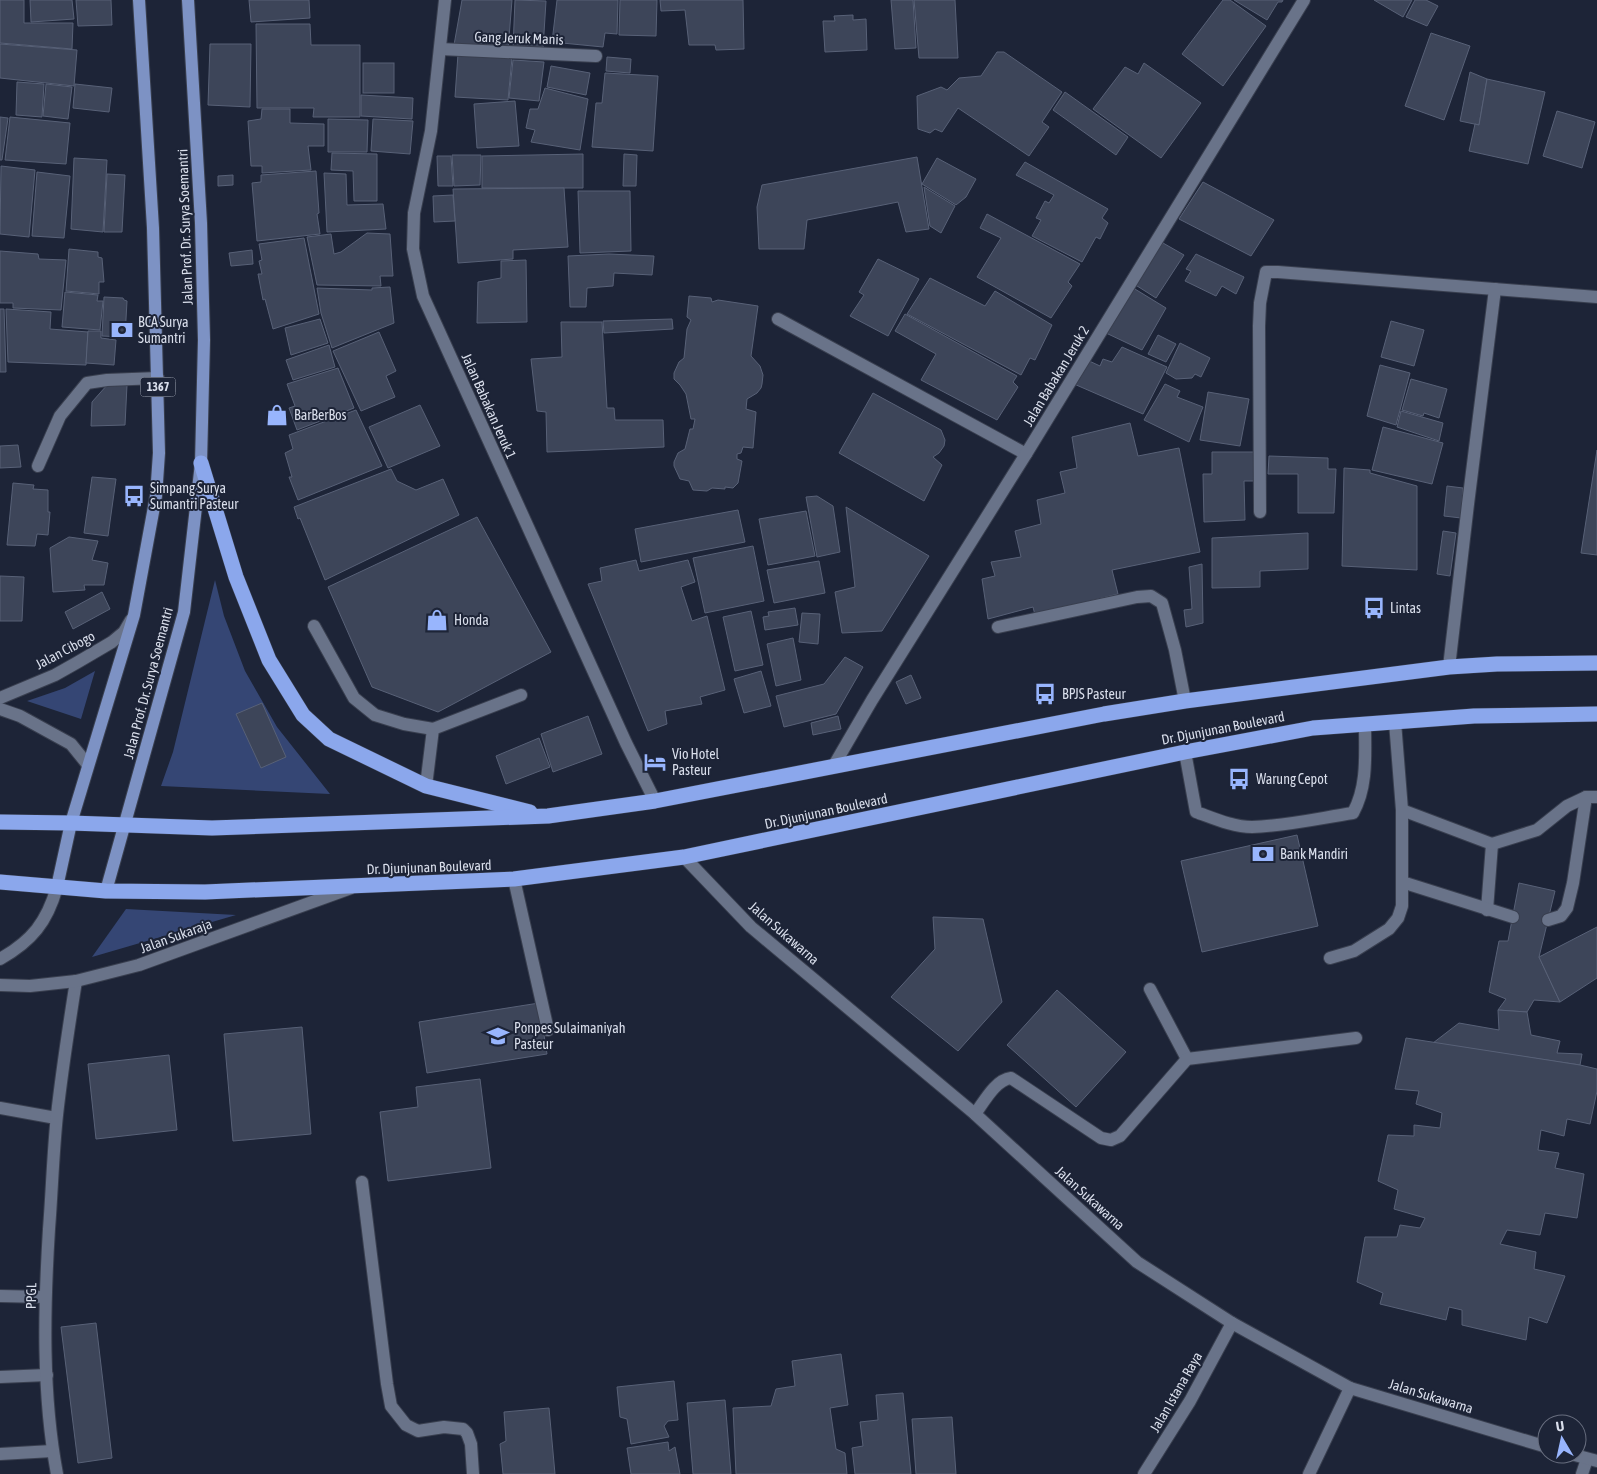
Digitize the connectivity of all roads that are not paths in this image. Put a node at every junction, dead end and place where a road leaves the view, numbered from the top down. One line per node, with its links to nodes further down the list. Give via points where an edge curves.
1 (139, 0): 10 (main road, 1367, via 153,228)
2 (188, 0): 12 (main road, Jalan Prof. Dr. Surya Soemantri, via 201,223 204,340)
3 (445, 0): 5 (street, Jalan Babakan Jeruk 1)
4 (1304, 0): 11 (street, Jalan Babakan Jeruk 2)
5 (440, 49): 6 (street, Gang Jeruk Manis); 33 (street, Jalan Babakan Jeruk 1, via 431,132 414,213 413,249 423,296 626,743)
6 (596, 56)
7 (1495, 289): 8 (street); 14 (street, via 1266,272 1259,326); 19 (street)
8 (1597, 297)
9 (778, 319): 11 (street)
10 (158, 378): 13 (street, via 87,383 60,416); 15 (main road, 1367, via 156,496)
11 (1026, 454): 30 (street, Jalan Babakan Jeruk 2)
12 (201, 463): 31 (highway, via 236,577 269,660 303,715 329,739); 38 (main road, Jalan Prof. Dr. Surya Soemantri, via 184,612)
13 (38, 466)
14 (1260, 512)
15 (134, 615): 21 (street, Jalan Cibogo, via 124,632 112,642 54,675); 29 (main road, 1367)
16 (314, 626): 27 (street, via 354,698 375,715)
17 (998, 627): 22 (street, via 1151,596 1162,603)
18 (1597, 663): 19 (highway, Dr. Djunjunan Boulevard)
19 (1449, 667): 22 (highway, Dr. Djunjunan Boulevard)
20 (520, 695): 27 (street)
21 (0, 698)
22 (1185, 702): 30 (highway, Dr. Djunjunan Boulevard, via 1104,714)
23 (0, 709): 29 (street, via 20,716 71,744)
24 (1597, 714): 25 (highway, Dr. Djunjunan Boulevard, via 1474,716)
25 (1395, 722): 26 (highway, Dr. Djunjunan Boulevard); 34 (street)
26 (1365, 724): 28 (highway, Dr. Djunjunan Boulevard, via 1313,728); 28 (street, via 1363,785 1353,813 1251,827 1218,820 1196,812)
27 (433, 729): 31 (street)
28 (1185, 752): 40 (highway, Dr. Djunjunan Boulevard)
29 (88, 765): 37 (main road, 1367)
30 (833, 767): 33 (highway, Dr. Djunjunan Boulevard)
31 (426, 786): 35 (highway)
32 (1591, 797): 39 (street, via 1567,806 1537,830); 49 (street, via 1568,908 1561,916)
33 (655, 800): 35 (highway, Dr. Djunjunan Boulevard)
34 (1402, 810): 39 (street); 43 (street)
35 (548, 816): 38 (highway, Dr. Djunjunan Boulevard, via 212,828)
36 (0, 822): 37 (highway, Dr. Djunjunan Boulevard)
37 (71, 823): 38 (highway, Dr. Djunjunan Boulevard); 45 (main road, 1367)
38 (125, 825): 46 (main road, Jalan Prof. Dr. Surya Soemantri)
39 (1492, 844): 47 (street)
40 (684, 857): 41 (highway, Dr. Djunjunan Boulevard); 59 (street, Jalan Sukawarna, via 751,927)
41 (514, 879): 44 (highway, Dr. Djunjunan Boulevard); 55 (street)
42 (0, 882): 45 (highway, Dr. Djunjunan Boulevard)
43 (1402, 882): 47 (street); 50 (street, via 1402,906 1389,929 1354,951)
44 (355, 886): 46 (highway, Dr. Djunjunan Boulevard, via 205,892); 52 (street, Jalan Sukaraja, via 139,965)
45 (57, 887): 46 (highway, Dr. Djunjunan Boulevard); 51 (street, via 52,905 33,936)
46 (106, 891)
47 (1487, 910): 48 (street)
48 (1512, 917)
49 (1548, 920)
50 (1330, 958)
51 (0, 959)
52 (76, 980): 53 (street, Jalan Sukaraja, via 30,986); 60 (street, PPGL)
53 (0, 985)
54 (1150, 989): 57 (street)
55 (548, 1030)
56 (1356, 1038): 57 (street)
57 (1187, 1059): 59 (street, via 1120,1136 1111,1140 1101,1138 1011,1078 1004,1079 990,1093)
58 (0, 1108): 60 (street)
59 (975, 1114): 64 (street, Jalan Sukawarna, via 1137,1262)
60 (56, 1118): 63 (street, PPGL)
61 (362, 1182): 73 (street, via 391,1406 406,1425 418,1431 444,1427 463,1429 471,1444)
62 (0, 1296): 63 (street)
63 (45, 1297): 65 (street, PPGL)
64 (1232, 1323): 67 (street, Jalan Sukawarna); 74 (street, Jalan Istana Raya, via 1190,1401)
65 (47, 1374): 66 (street); 69 (street, PPGL)
66 (0, 1377)
67 (1350, 1388): 68 (street, Jalan Sukawarna); 75 (street)
68 (1537, 1444)
69 (52, 1451): 70 (street); 72 (street, PPGL)
70 (0, 1454)
71 (1592, 1460): 76 (street)
72 (56, 1474)
73 (473, 1474)
74 (1144, 1474)
75 (1309, 1474)
76 (1582, 1474)

